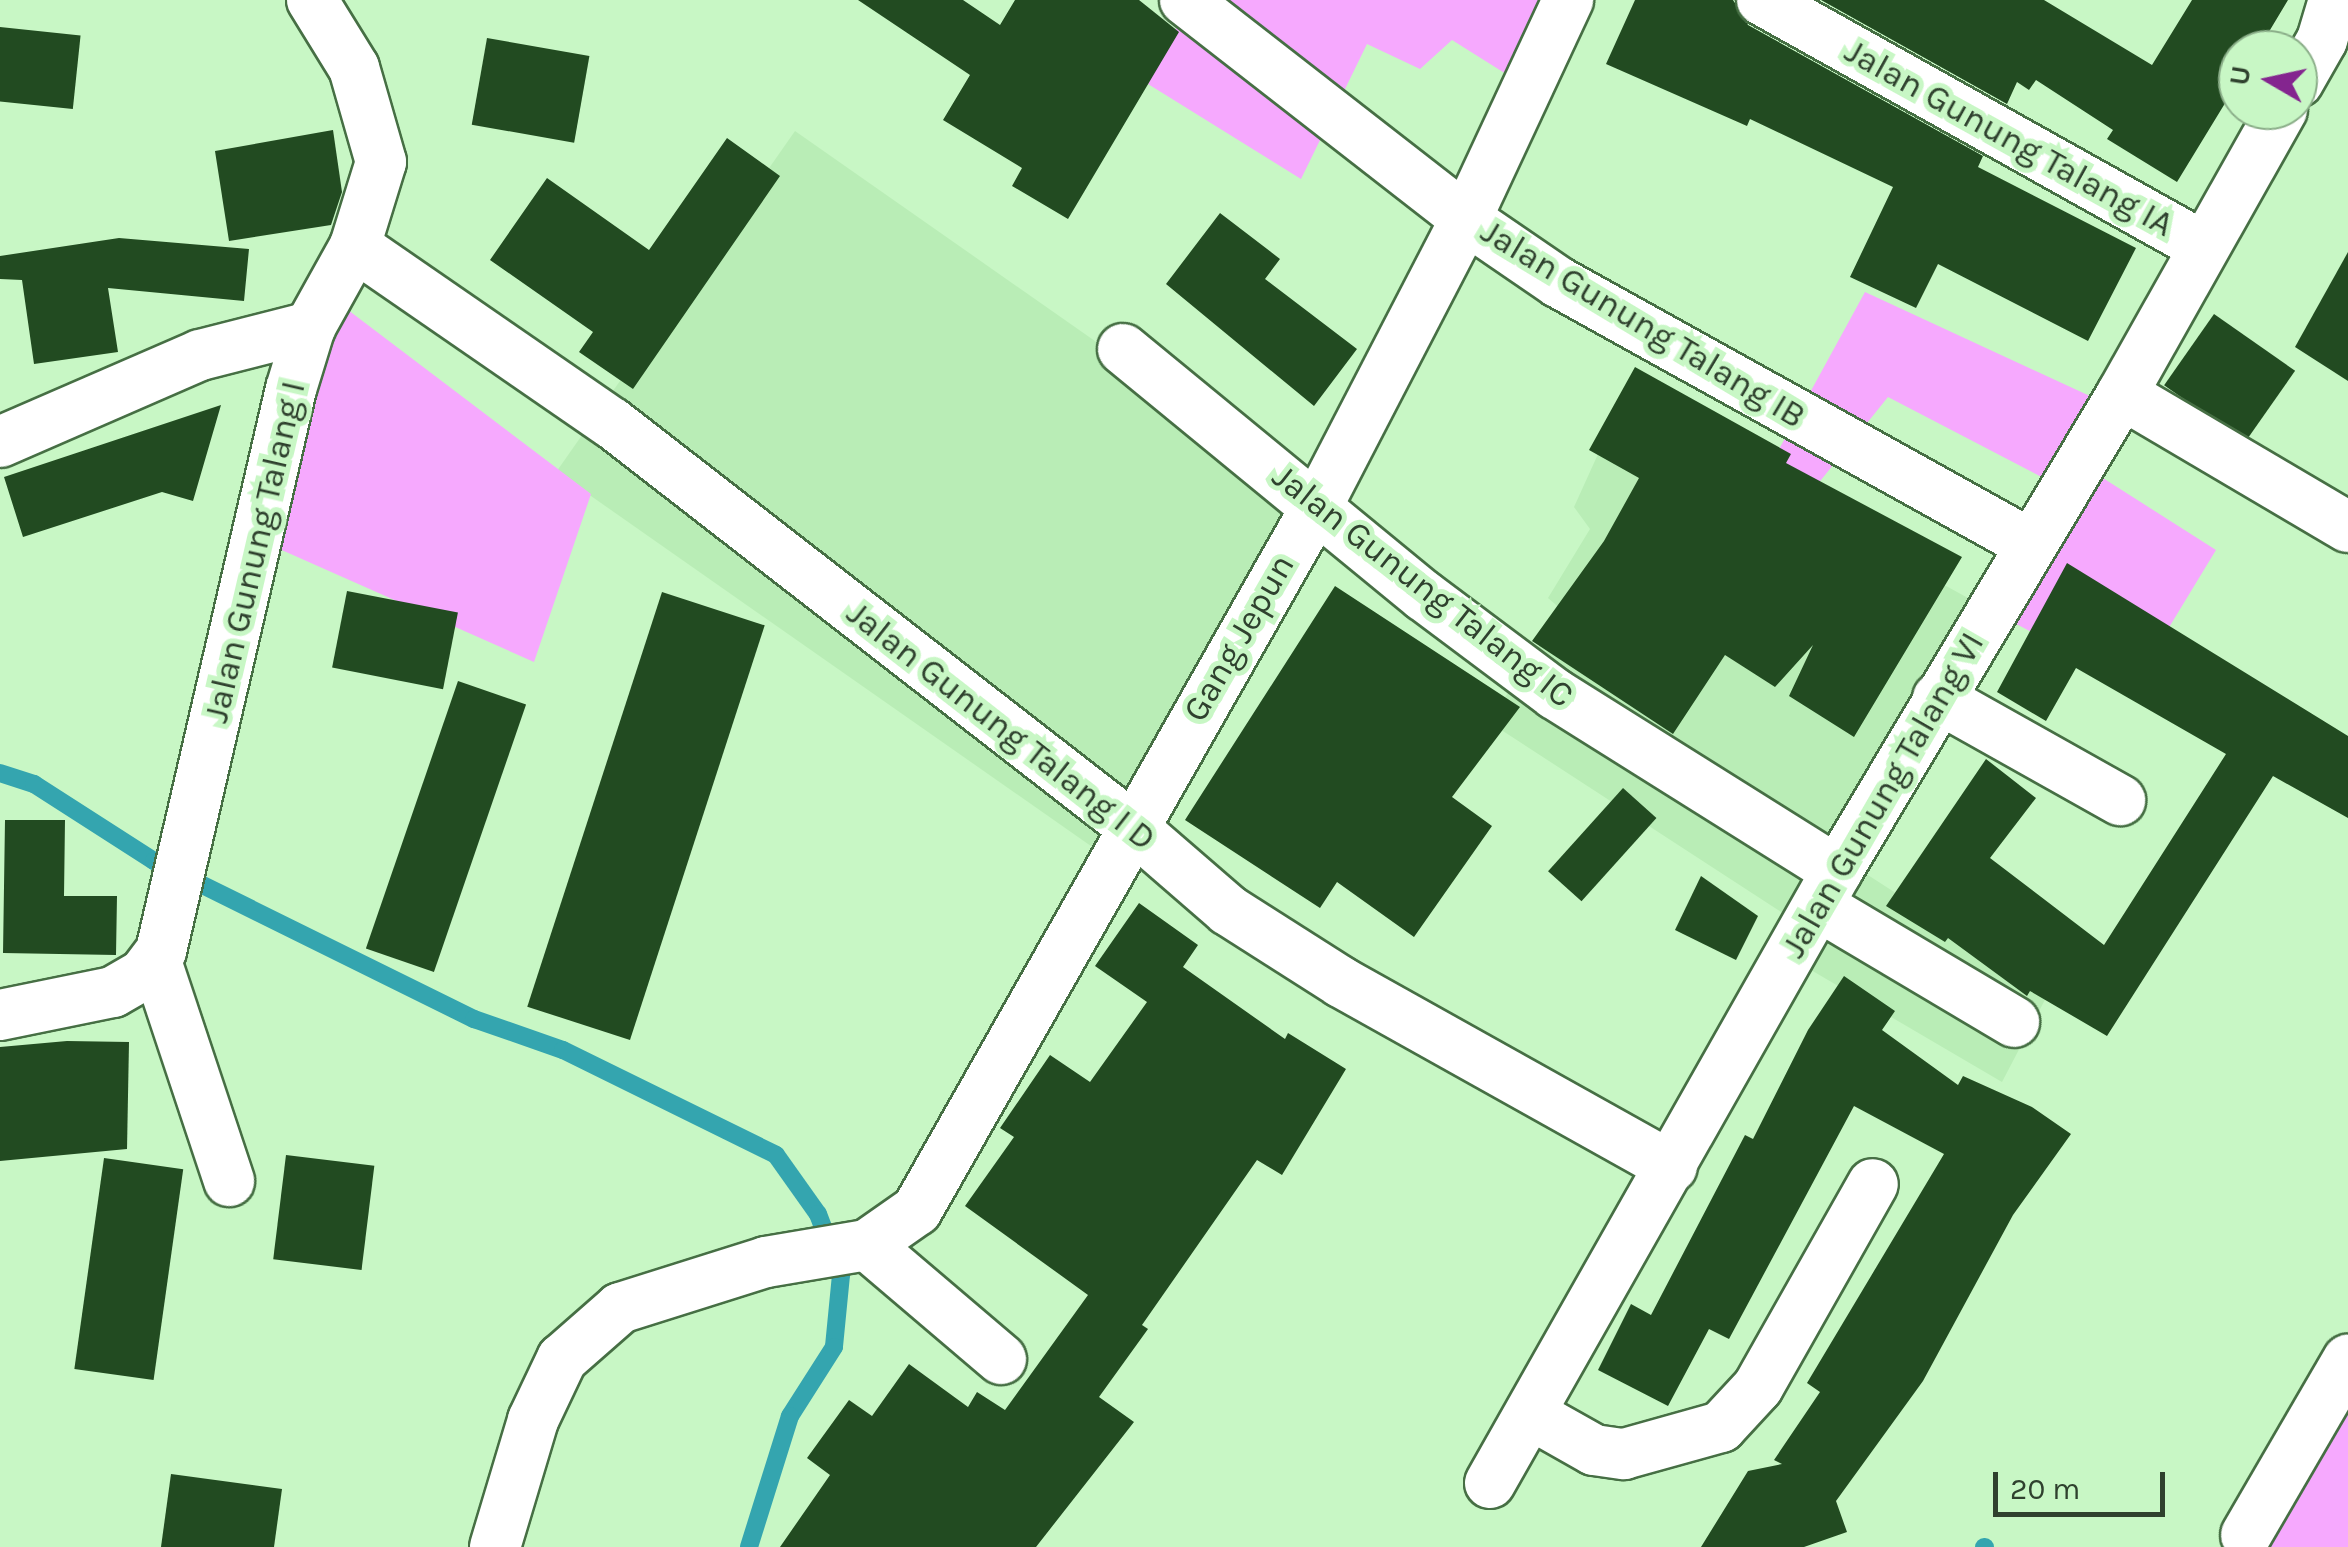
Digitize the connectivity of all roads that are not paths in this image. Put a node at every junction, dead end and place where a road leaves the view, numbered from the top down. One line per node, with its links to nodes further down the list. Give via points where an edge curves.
1 (312, 0): 9 (street, Jalan Gunung Talang I, via 354,68 381,162)
2 (1185, 0): 8 (street, Jalan Gunung Talang IB)
3 (1568, 0): 8 (street, Gang Jepun)
4 (1762, 0): 10 (street, Jalan Gunung Talang IA)
5 (2334, 0): 6 (street)
6 (2318, 47)
7 (2271, 130): 10 (street, Jalan Gunung Talang VI)
8 (1466, 218): 15 (street, Gang Jepun); 17 (street, Jalan Gunung Talang IB, via 1558,282)
9 (355, 246): 11 (street, Jalan Gunung Talang I); 20 (street, Jalan Gunung Talang I D, via 612,423)
10 (2204, 246): 13 (street, Jalan Gunung Talang VI)
11 (310, 326): 14 (street, via 200,354); 22 (street, Jalan Gunung Talang I)
12 (1123, 349): 15 (street, Jalan Gunung Talang IC)
13 (2122, 394): 16 (street); 17 (street, Jalan Gunung Talang VI)
14 (0, 442)
15 (1318, 504): 20 (street, Gang Jepun); 21 (street, Jalan Gunung Talang IC, via 1424,596)
16 (2348, 527)
17 (2028, 544): 18 (street, Jalan Gunung Talang VI)
18 (1938, 698): 19 (street); 21 (street, Jalan Gunung Talang VI)
19 (2120, 800)
20 (1130, 825): 25 (street, Jalan Gunung Talang I D, via 1228,910 1341,982); 28 (street, Gang Jepun, via 916,1210)
21 (1828, 888): 24 (street, Jalan Gunung Talang IC); 25 (street, Jalan Gunung Talang VI)
22 (162, 945): 23 (street, via 114,992); 26 (street)
23 (0, 1015)
24 (2014, 1022)
25 (1672, 1167): 31 (street, Jalan Gunung Talang VI)
26 (229, 1181)
27 (1873, 1184): 31 (street, via 1758,1387 1720,1427 1624,1454 1594,1450)
28 (861, 1246): 29 (street); 34 (street, via 766,1262 620,1308 562,1359 534,1420)
29 (1001, 1359)
30 (2348, 1360): 33 (street)
31 (1532, 1415): 32 (street, Jalan Gunung Talang VI)
32 (1490, 1483)
33 (2246, 1535)
34 (495, 1547)

